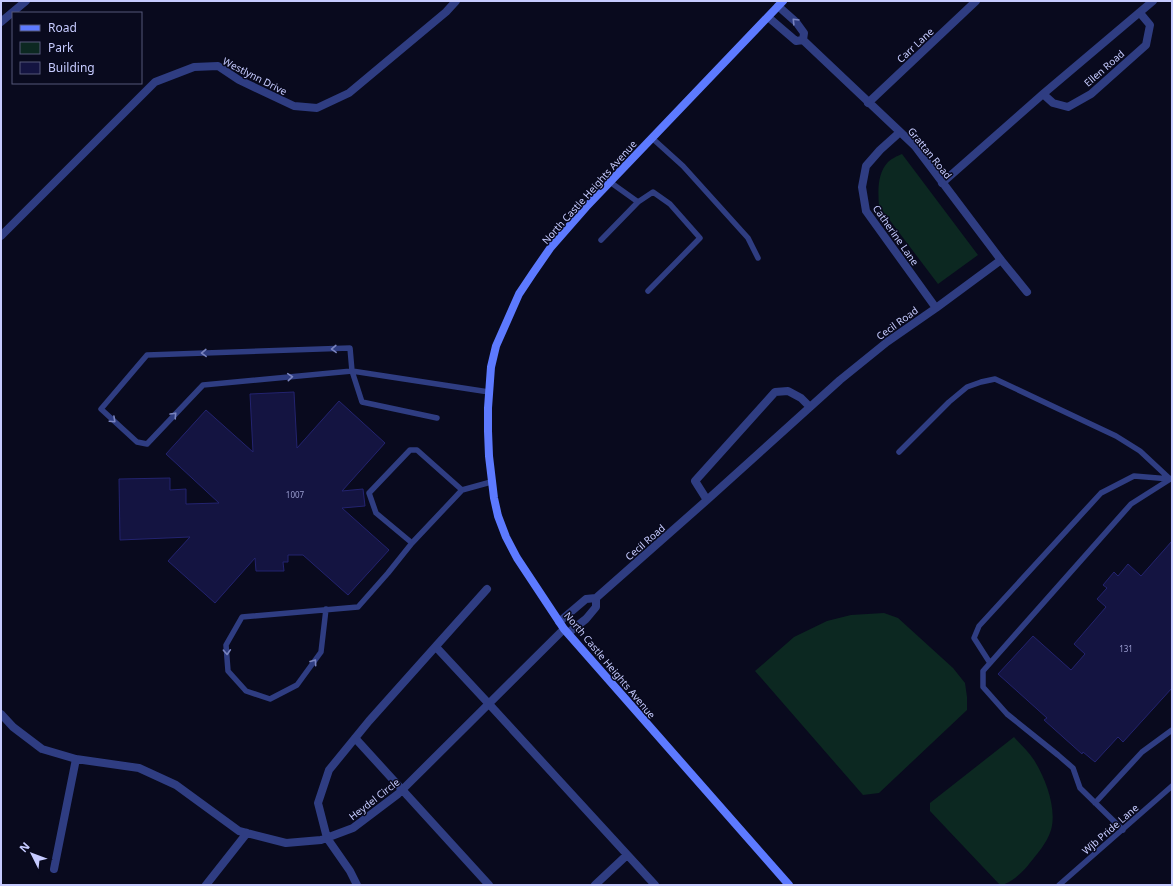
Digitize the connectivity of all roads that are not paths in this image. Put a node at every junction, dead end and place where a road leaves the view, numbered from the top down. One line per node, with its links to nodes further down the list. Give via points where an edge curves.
1 (26, 1): 6 (street)
2 (456, 1): 19 (street, Westlynn Drive, via 349,93 316,108 294,106 239,80 218,66 194,67 155,82)
3 (976, 1): 13 (street, Carr Lane)
4 (1154, 1): 8 (street, Ellen Road)
5 (780, 4): 9 (street, North Castle Heights Avenue); 11 (street, one-way to 5, via 804,33)
6 (13, 12)
7 (12, 13): 10 (street)
8 (1140, 13): 12 (street, Ellen Road); 12 (street, Ellen Road, via 1150,25 1146,45 1091,94 1068,107 1053,103)
9 (768, 17): 11 (street, via 796,41); 15 (street, North Castle Heights Avenue)
10 (1, 22)
11 (803, 40): 13 (street, Grattan Road)
12 (1043, 94): 17 (street, Ellen Road)
13 (868, 103): 14 (street, Grattan Road)
14 (900, 132): 17 (street, Grattan Road, via 915,146); 25 (street, Catherine Lane, via 866,166 862,186 866,211)
15 (652, 138): 16 (street, North Castle Heights Avenue); 21 (lane, via 683,166 748,238)
16 (610, 182): 18 (lane); 27 (street, North Castle Heights Avenue, via 551,247 519,294 496,346)
17 (942, 183): 22 (street, Grattan Road)
18 (638, 202): 20 (lane); 23 (lane, via 653,192 670,204 700,238)
19 (1, 236)
20 (601, 240)
21 (758, 258)
22 (1001, 260): 24 (street, Grattan Road); 25 (street, Cecil Road)
23 (648, 290)
24 (1027, 292)
25 (936, 308): 28 (street, Cecil Road, via 887,342)
26 (352, 371): 26 (lane, one-way to 26, via 350,348 147,355 101,408 137,442 147,444 203,385); 27 (lane); 29 (lane, via 362,402)
27 (489, 392): 32 (street, North Castle Heights Avenue)
28 (810, 407): 34 (street, Cecil Road); 34 (street, via 801,398 788,392 775,392 695,481)
29 (437, 418)
30 (899, 452): 31 (lane, via 967,387 995,380 1116,436 1140,451)
31 (1171, 478): 42 (lane, via 1131,504); 42 (lane, via 1134,476 1101,493 979,626 974,638)
32 (491, 482): 33 (lane); 39 (street, North Castle Heights Avenue, via 498,516 510,544)
33 (462, 490): 35 (lane); 35 (lane, via 417,450 410,450 369,493 376,513)
34 (707, 500): 37 (street, Cecil Road)
35 (412, 543): 38 (lane, via 358,607)
36 (487, 589): 41 (street)
37 (596, 598): 39 (street, via 586,599); 40 (street, Heydel Circle, via 596,607 586,619)
38 (326, 610): 38 (lane, one-way to 38, via 242,617 226,645 228,671 246,691 270,699 297,686 321,652)
39 (559, 622): 40 (street, North Castle Heights Avenue)
40 (566, 631): 43 (street, Heydel Circle); 61 (street, North Castle Heights Avenue)
41 (436, 647): 43 (street); 46 (street)
42 (990, 663): 50 (lane, via 983,671 983,687 1007,714 1073,768 1080,788)
43 (489, 704): 49 (street, Heydel Circle); 54 (street)
44 (1, 714): 47 (street, Heydel Circle, via 42,749)
45 (1172, 730): 50 (lane, via 1142,752)
46 (355, 738): 49 (street); 53 (street, via 330,770 318,803)
47 (76, 759): 52 (street, Heydel Circle, via 139,768 176,785 239,831); 55 (street)
48 (1172, 786): 51 (lane, Wjb Pride Lane)
49 (402, 790): 53 (street, Heydel Circle, via 353,828); 58 (street)
50 (1095, 804): 51 (lane)
51 (1122, 830): 62 (lane, Wjb Pride Lane)
52 (247, 833): 53 (street, Heydel Circle, via 286,843); 56 (street)
53 (327, 838): 57 (street)
54 (627, 855): 59 (street); 60 (street)
55 (54, 869)
56 (206, 885)
57 (357, 885)
58 (489, 885)
59 (595, 885)
60 (655, 885)
61 (788, 885)
62 (1059, 885)

